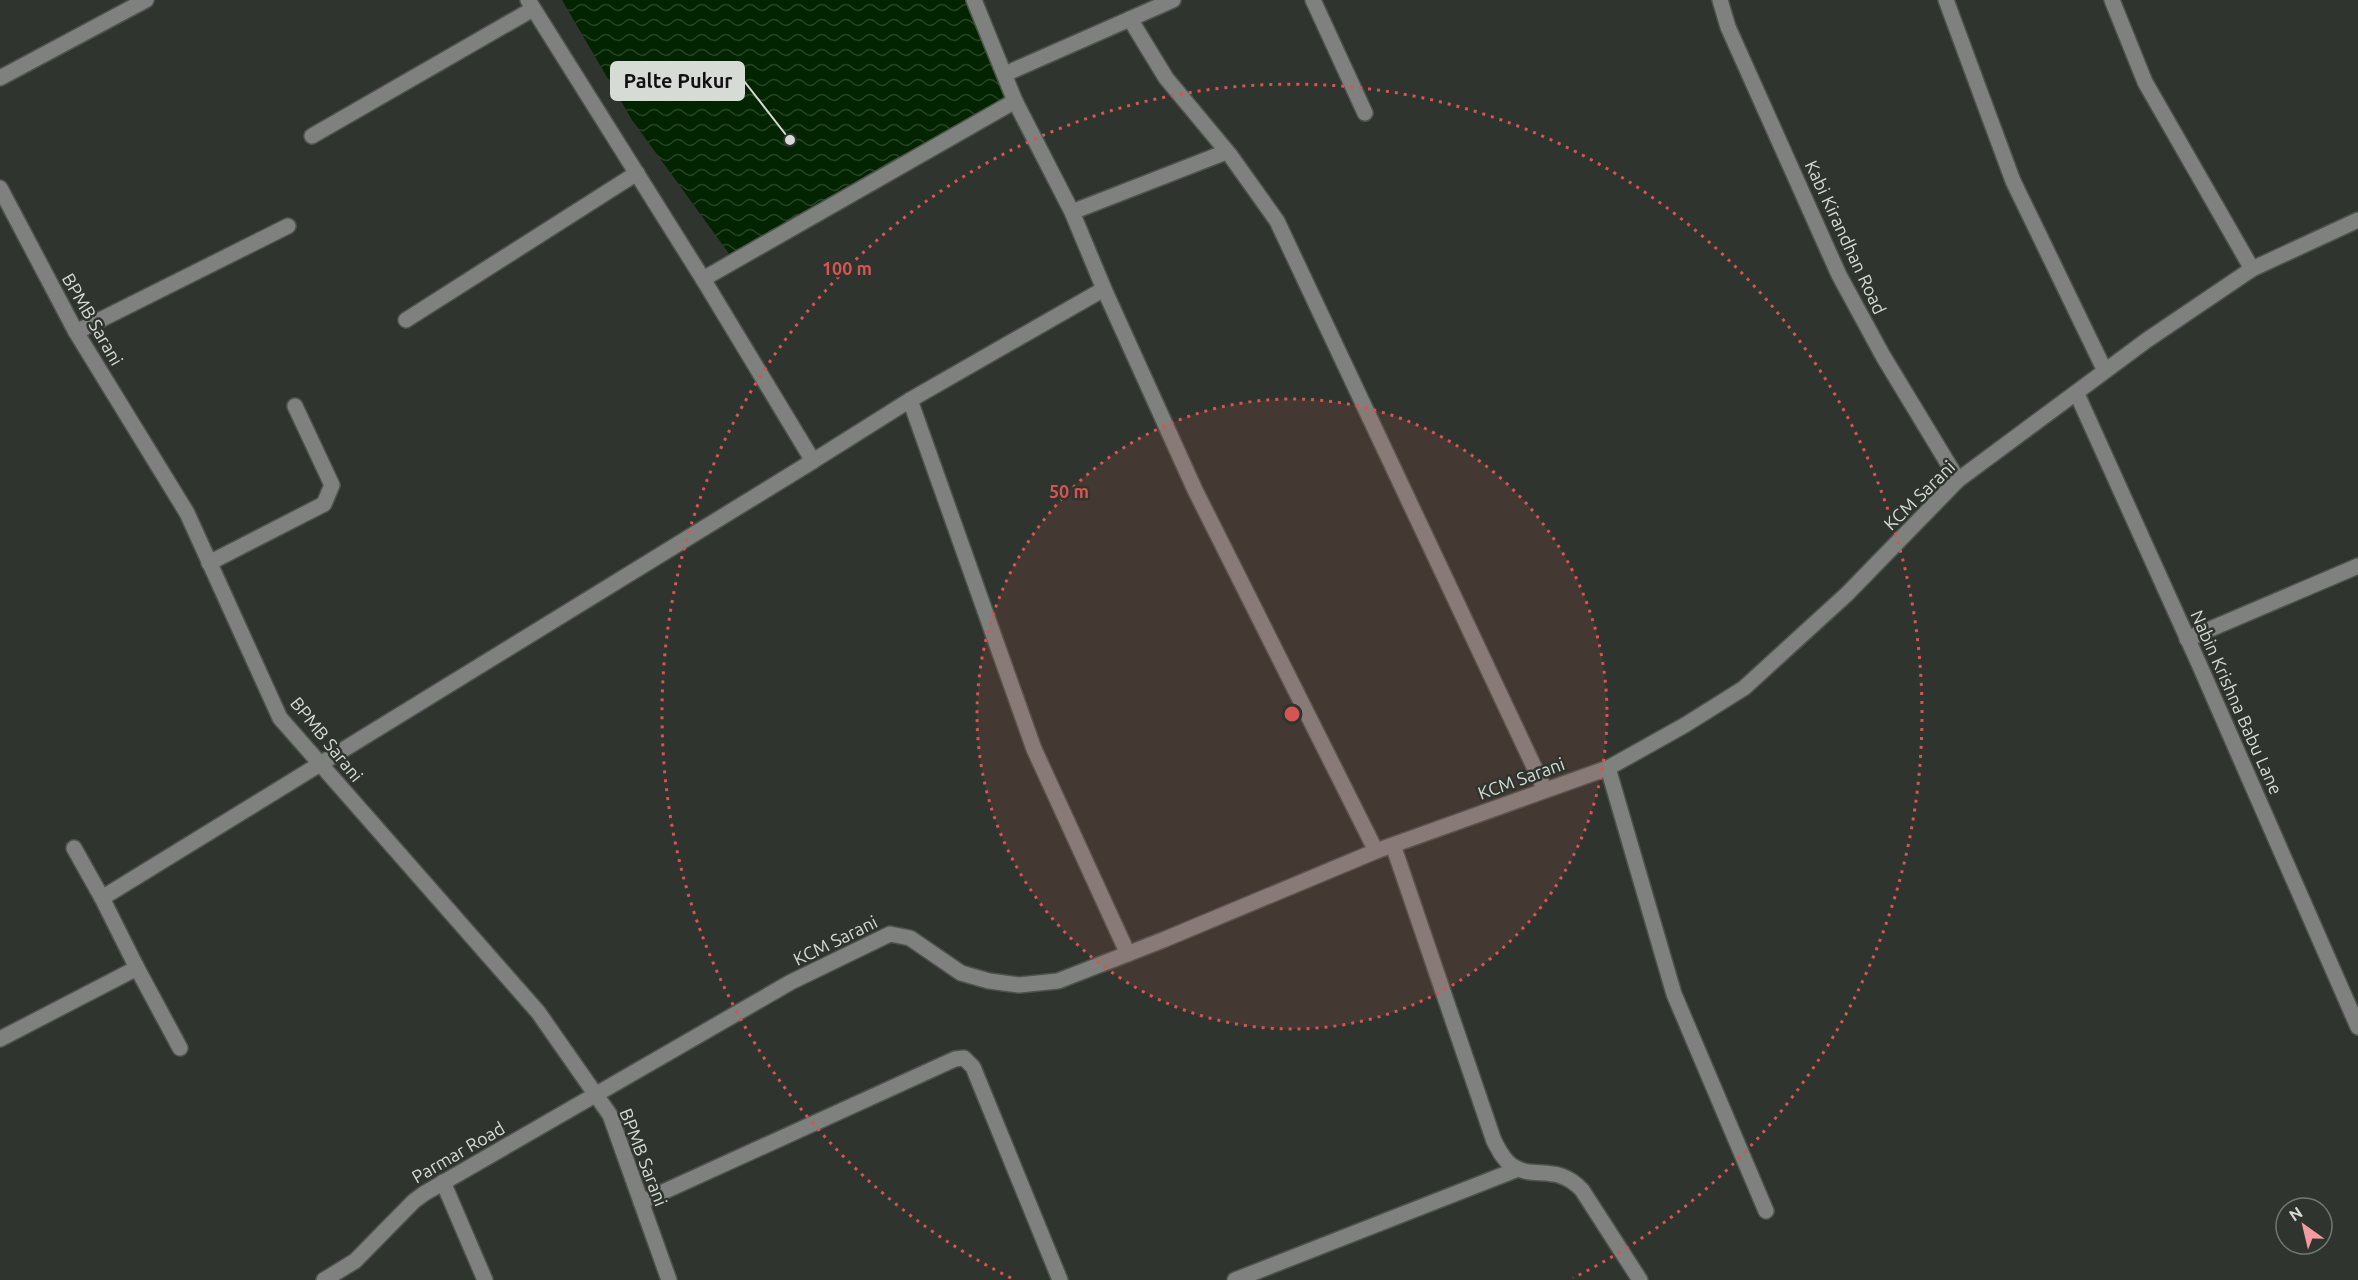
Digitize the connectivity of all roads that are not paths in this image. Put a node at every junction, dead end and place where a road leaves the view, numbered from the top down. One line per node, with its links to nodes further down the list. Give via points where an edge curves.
1 (146, 0): 11 (street)
2 (974, 0): 10 (street)
3 (1173, 0): 9 (street)
4 (1313, 0): 13 (street)
5 (1719, 0): 31 (street, Kabi Kirandhan Road, via 1839,275)
6 (1946, 0): 26 (street, via 2013,181)
7 (2112, 0): 21 (street, via 2145,82)
8 (531, 4): 14 (street); 16 (street)
9 (1130, 19): 10 (street); 15 (street, via 1166,78)
10 (1005, 74): 12 (street)
11 (0, 78)
12 (1015, 101): 18 (street); 22 (street)
13 (1365, 113)
14 (312, 136)
15 (1226, 152): 18 (street); 37 (street, via 1277,221)
16 (637, 173): 22 (street); 24 (street)
17 (0, 188): 25 (street, BPMB Sarani)
18 (1072, 212): 23 (street)
19 (2358, 220): 21 (street, KCM Sarani)
20 (288, 226): 25 (street)
21 (2252, 269): 26 (street, KCM Sarani)
22 (703, 279): 30 (street)
23 (1104, 289): 28 (street); 40 (street, via 1195,490)
24 (406, 320)
25 (76, 332): 32 (street, BPMB Sarani, via 187,513)
26 (2105, 371): 27 (street, KCM Sarani)
27 (2077, 394): 31 (street, KCM Sarani); 34 (street, Nabin Krishna Babu Lane)
28 (910, 400): 30 (street); 42 (street, via 1034,749)
29 (295, 406): 32 (street, via 332,485 324,504)
30 (813, 461): 35 (street)
31 (1958, 480): 36 (street, KCM Sarani, via 1847,594 1744,688)
32 (209, 563): 35 (street, BPMB Sarani, via 280,718)
33 (2358, 566): 34 (street)
34 (2187, 639): 44 (street, Nabin Krishna Babu Lane)
35 (321, 765): 41 (street); 47 (street, BPMB Sarani, via 538,1012)
36 (1608, 768): 37 (street, KCM Sarani); 51 (street, via 1674,994)
37 (1545, 790): 38 (street, KCM Sarani)
38 (1393, 845): 40 (street, KCM Sarani); 48 (street, via 1494,1141 1507,1161)
39 (74, 848): 41 (street)
40 (1376, 850): 42 (street, KCM Sarani)
41 (102, 898): 43 (street)
42 (1128, 954): 47 (street, KCM Sarani, via 1058,981 1019,985 961,973 910,938 890,934 791,982)
43 (137, 968): 45 (street); 46 (street)
44 (2358, 1027)
45 (0, 1039)
46 (180, 1048)
47 (596, 1095): 49 (street, Parmar Road); 50 (street, BPMB Sarani, via 610,1114)
48 (1518, 1169): 56 (street); 57 (street, via 1564,1175 1573,1180)
49 (443, 1182): 52 (street, Parmar Road, via 414,1201 355,1261); 53 (street)
50 (641, 1202): 54 (street, BPMB Sarani); 55 (street, via 964,1058 973,1067)
51 (1766, 1211)
52 (324, 1280)
53 (485, 1280)
54 (669, 1280)
55 (1059, 1280)
56 (1235, 1280)
57 (1640, 1280)

